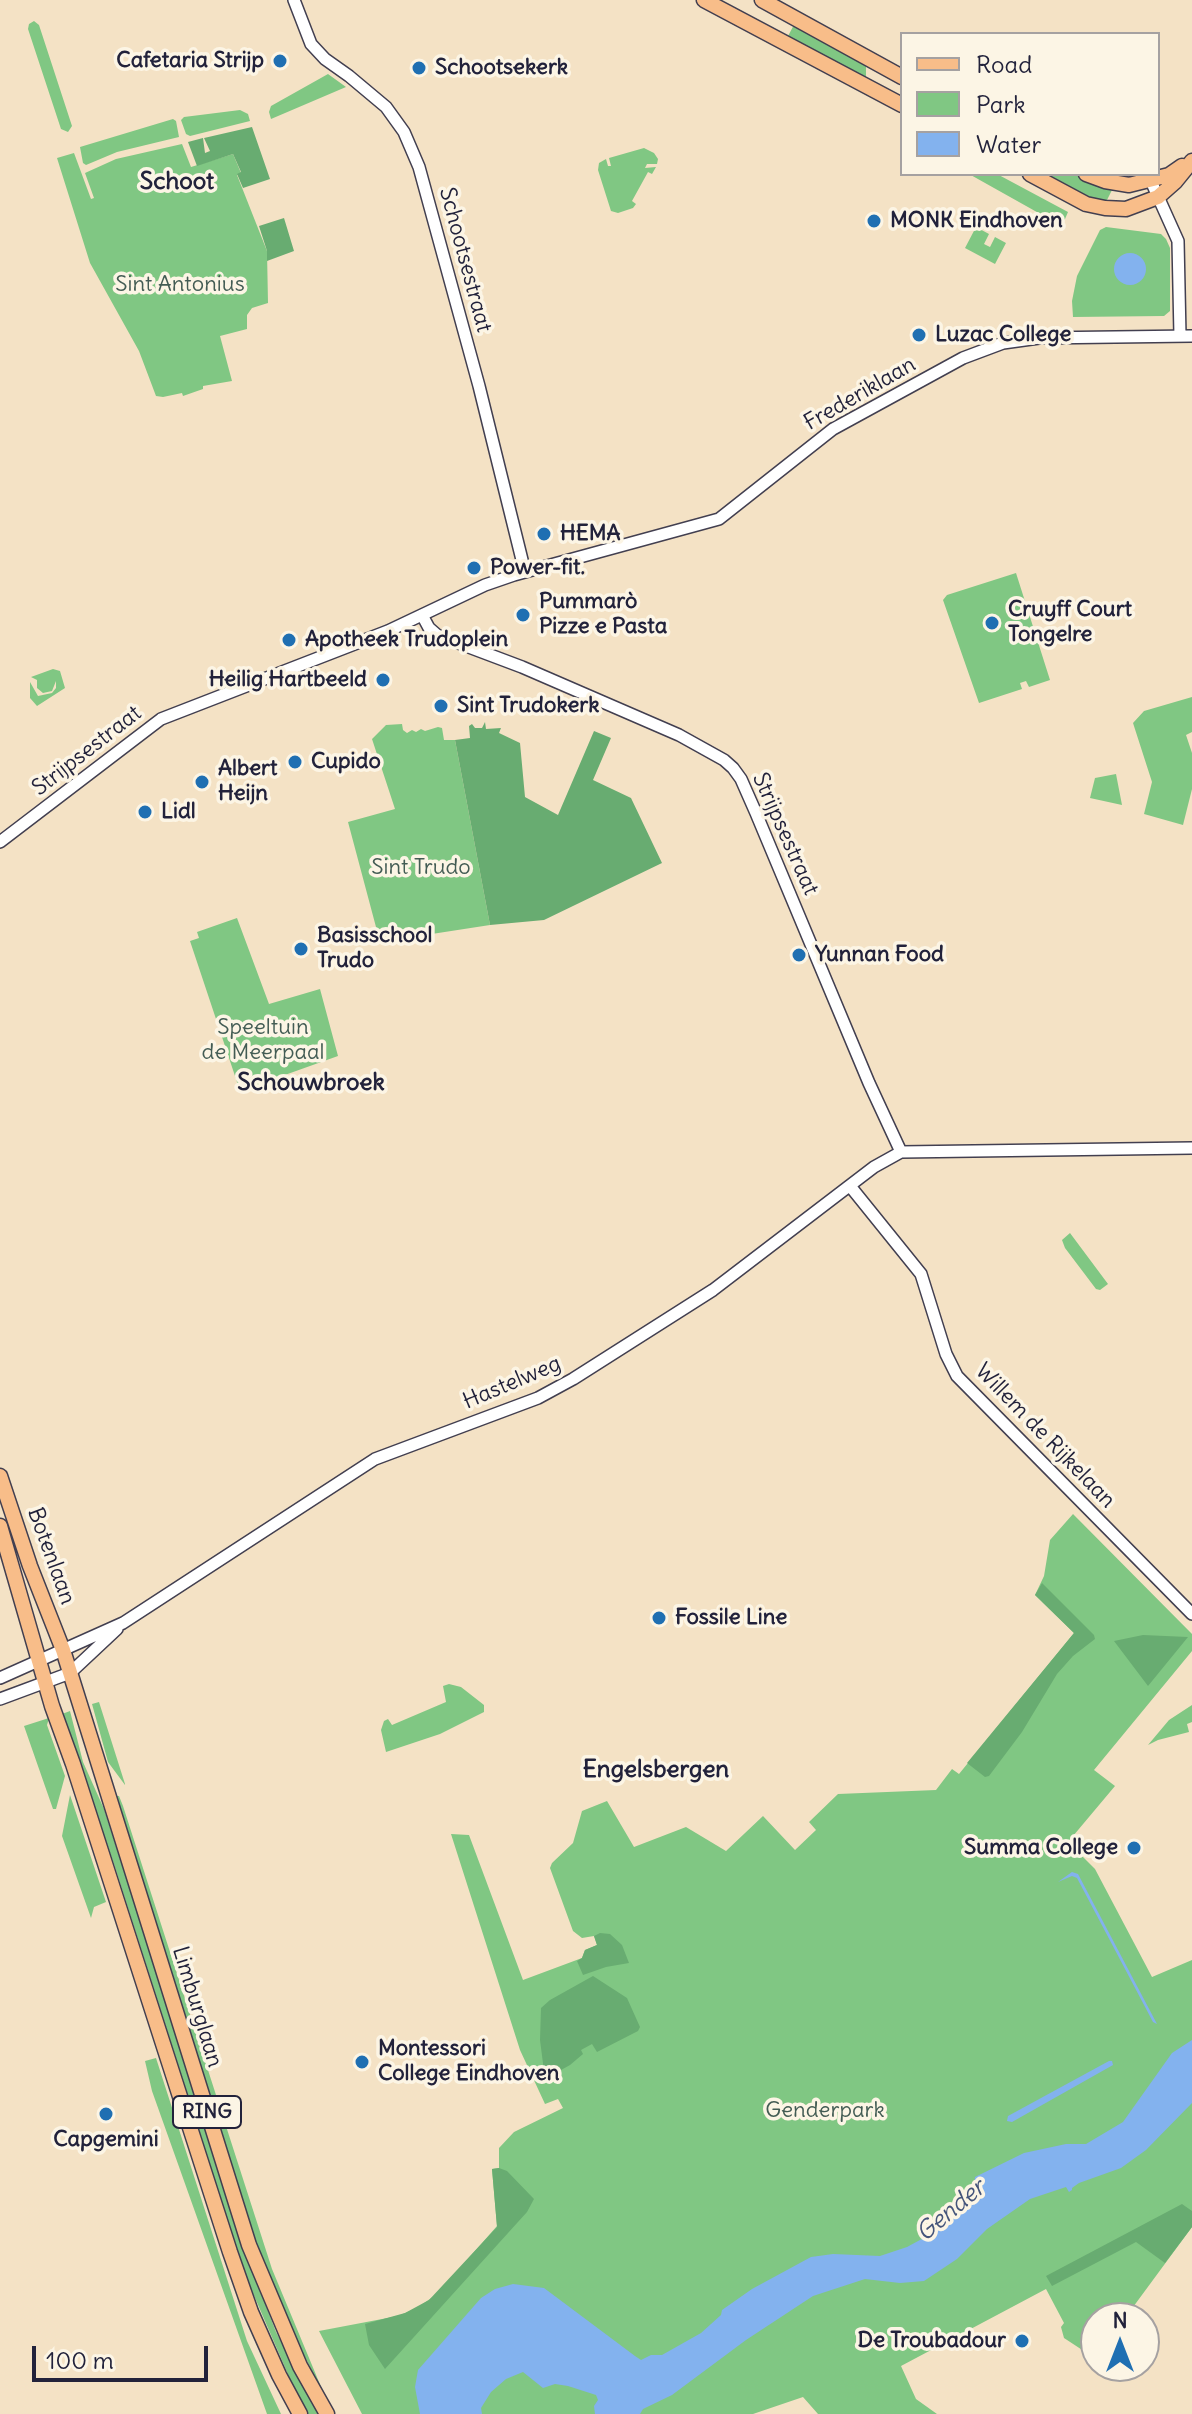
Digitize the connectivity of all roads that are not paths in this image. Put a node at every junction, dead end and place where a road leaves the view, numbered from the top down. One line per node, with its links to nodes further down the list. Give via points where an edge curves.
1 (294, 0): 12 (street, Schootsestraat, via 311,44 386,107 419,167)
2 (704, 0): 5 (main road)
3 (762, 0): 4 (main road)
4 (900, 76)
5 (900, 104)
6 (1192, 160): 9 (main road); 10 (main road)
7 (1034, 176): 10 (main road, via 1086,204 1105,208 1126,209)
8 (1092, 176): 9 (main road, via 1118,184)
9 (1151, 181): 10 (street)
10 (1158, 197): 11 (street, via 1178,241)
11 (1186, 336): 12 (street, Frederiklaan, via 1052,337 994,346 848,420 719,519)
12 (525, 572): 13 (street, Frederiklaan)
13 (422, 615): 14 (street, Strijpsestraat, via 161,719); 16 (street, Strijpsestraat, via 437,635 679,735 733,768)
14 (0, 842)
15 (1192, 1148): 16 (street)
16 (901, 1152): 17 (street, Hastelweg)
17 (850, 1186): 20 (street, Willem de Rijkelaan, via 921,1274 957,1376); 21 (street, Hastelweg, via 713,1290 573,1379 538,1398 375,1459)
18 (0, 1476): 22 (main road, Botenlaan / RING)
19 (0, 1526): 23 (main road, Botenlaan / RING)
20 (1192, 1614)
21 (123, 1623): 22 (street, Hastelweg); 24 (street, Hastelweg)
22 (63, 1650): 23 (street, Hastelweg); 24 (main road, Limburglaan / RING)
23 (38, 1660): 25 (street, Hastelweg); 26 (main road, Limburglaan / RING)
24 (70, 1673): 26 (street, Hastelweg); 29 (main road, Limburglaan / RING, via 249,2245 300,2366)
25 (0, 1678)
26 (45, 1682): 27 (street, Hastelweg); 28 (main road, Limburglaan / RING, via 245,2297)
27 (0, 1699)
28 (300, 2414)
29 (327, 2414)

